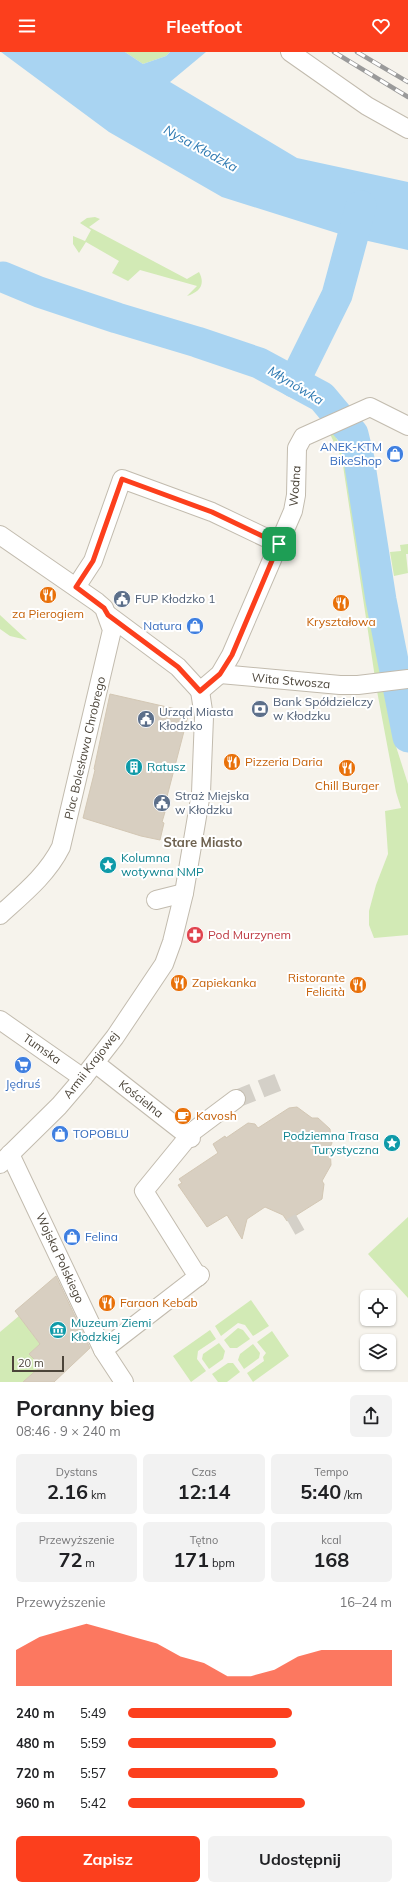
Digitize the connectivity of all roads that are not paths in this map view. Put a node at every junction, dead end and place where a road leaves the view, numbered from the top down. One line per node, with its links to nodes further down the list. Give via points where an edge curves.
1 (290, 52): 2 (street, via 367,106)
2 (408, 129)
3 (408, 426): 5 (street, Wodna, via 370,407 303,437 296,448 296,495 293,511)
4 (0, 535): 6 (street)
5 (279, 544): 6 (street, via 212,512 122,479 93,561); 8 (street, Wodna, via 232,655)
6 (76, 587): 7 (street, via 104,608)
7 (108, 615): 10 (street, via 178,667); 13 (street, Plac Bolesława Chrobrego, via 112,630 61,847 54,861 42,875)
8 (220, 674): 9 (street, Wita Stwosza, via 324,685); 10 (street)
9 (408, 679)
10 (200, 691): 11 (street, via 204,717 201,793)
11 (184, 893): 12 (street); 15 (street, Armii Krajowej, via 164,964)
12 (156, 900)
13 (0, 915)
14 (0, 1020): 16 (street, Tumska)
15 (95, 1063): 16 (street, Armii Krajowej); 18 (street, Kościelna)
16 (83, 1078): 19 (street, Armii Krajowej, via 59,1106)
17 (236, 1099): 18 (street)
18 (189, 1136): 20 (street, via 144,1191 199,1276)
19 (5, 1159): 20 (street, Wojska Polskiego)
20 (103, 1350): 21 (street, Wojska Polskiego)
21 (124, 1382)

